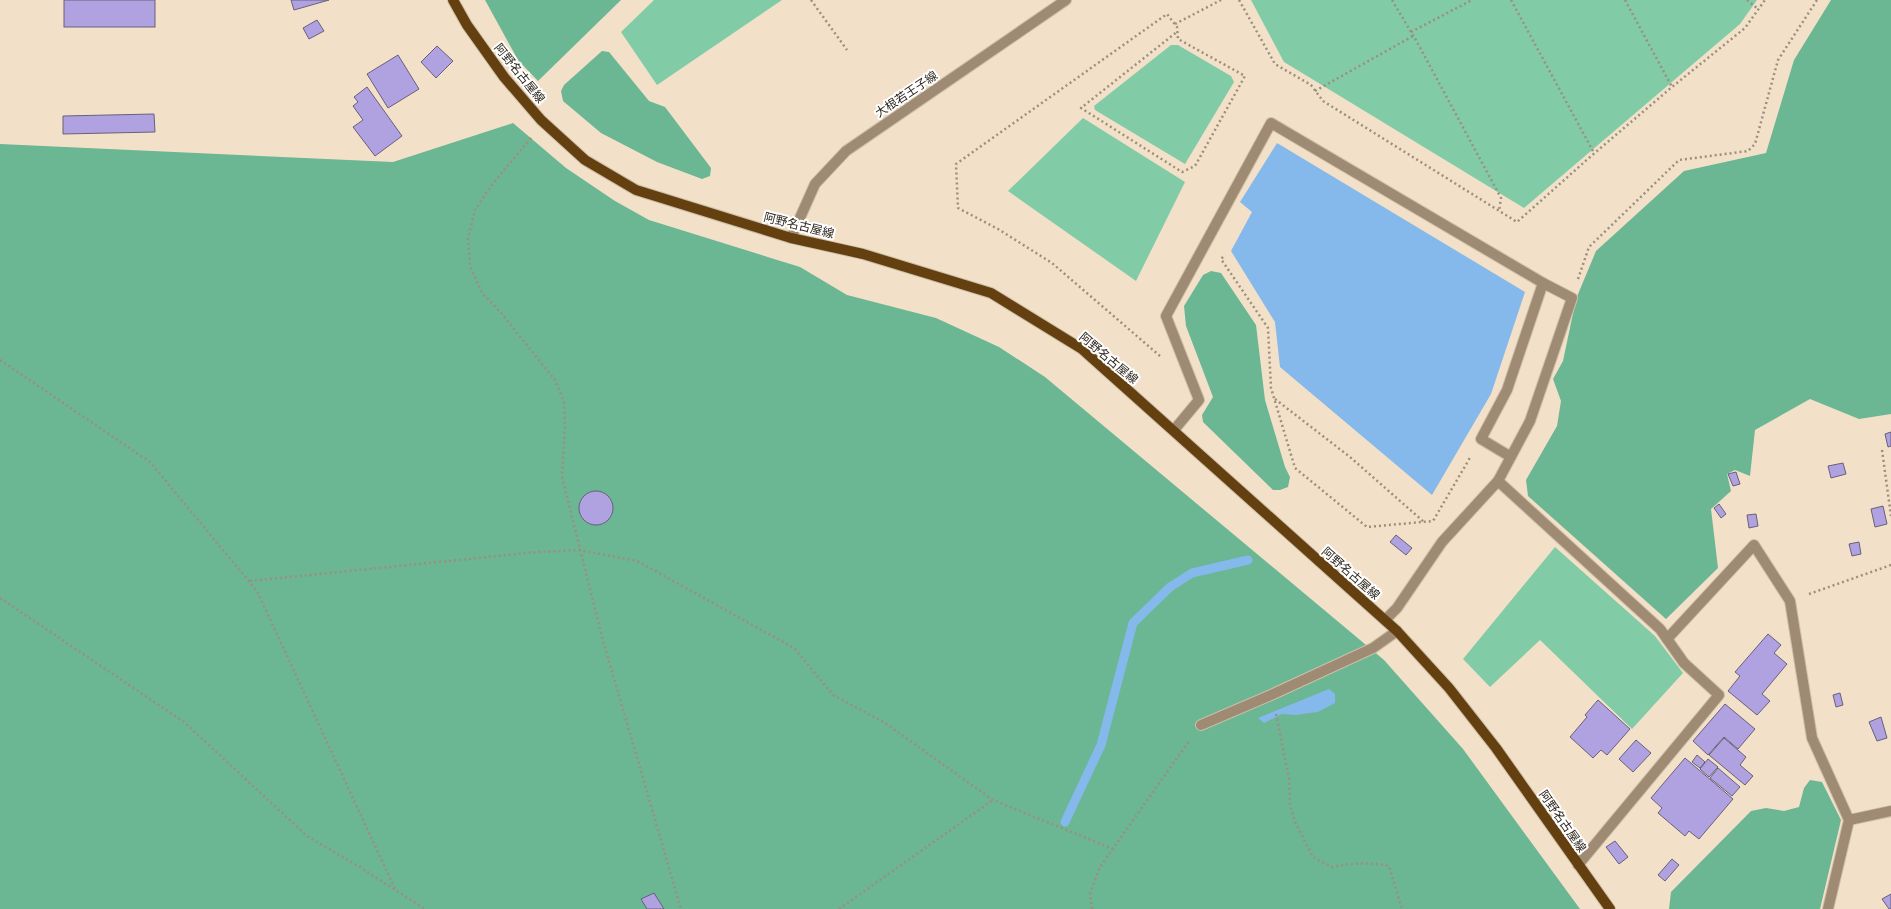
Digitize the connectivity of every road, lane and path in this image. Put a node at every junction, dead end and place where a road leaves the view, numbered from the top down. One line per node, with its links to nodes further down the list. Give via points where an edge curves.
1 (453, 0): 21 (main road, 阿野名古屋線, via 467,25 504,77)
2 (811, 0): 18 (path)
3 (1066, 0): 24 (street, 大根若王子線, via 846,151 815,184)
4 (1221, 0): 14 (path)
5 (1239, 0): 20 (path, via 1275,64 1311,85)
6 (1392, 0): 16 (path)
7 (1472, 0): 16 (path)
8 (1511, 0): 22 (path)
9 (1625, 0): 19 (path)
10 (1747, 0): 13 (path)
11 (1764, 0): 13 (path)
12 (1817, 0): 27 (path, via 1778,60 1755,144 1748,151 1679,160 1589,247)
13 (1758, 9): 19 (path, via 1746,28)
14 (1175, 24): 15 (path); 29 (path, via 1167,14 956,164 958,208 998,229 1052,263 1166,362)
15 (1178, 31): 15 (path, via 1178,39 1245,76 1195,166 1182,172 1081,108)
16 (1411, 32): 17 (path)
17 (1413, 36): 20 (path); 23 (path, via 1501,198)
18 (847, 50)
19 (1672, 87): 22 (path)
20 (1315, 91): 23 (path, via 1323,101)
21 (541, 120): 24 (main road, 阿野名古屋線, via 585,160 636,190); 38 (path, via 531,138 491,186 475,210 468,238 470,266 482,293 556,380 564,402 562,477)
22 (1594, 153): 23 (path, via 1517,222)
23 (1499, 211)
24 (791, 238): 31 (main road, 阿野名古屋線, via 863,254 991,293 1082,349)
25 (1225, 253): 30 (path, via 1221,259 1268,328 1271,388)
26 (1543, 283): 27 (street); 29 (street, via 1271,123 1166,316); 32 (street, via 1507,390)
27 (1572, 298): 34 (street, via 1530,421)
28 (0, 360): 40 (path, via 150,462)
29 (1188, 372): 31 (street, via 1199,400)
30 (1275, 399): 37 (path, via 1350,457); 37 (path, via 1295,468 1367,527)
31 (1174, 430): 43 (main road, 阿野名古屋線)
32 (1481, 439): 34 (street); 37 (path, via 1433,521)
33 (1882, 450): 36 (path)
34 (1511, 456): 35 (street)
35 (1498, 481): 43 (street, via 1442,542 1397,608); 45 (street)
36 (1891, 516)
37 (1424, 522)
38 (580, 550): 40 (path, via 537,552); 48 (path, via 637,561 794,648 833,695 885,724); 55 (path, via 602,637)
39 (1891, 564): 42 (path)
40 (250, 581): 53 (path, via 258,591)
41 (0, 598): 53 (path, via 184,722 307,836)
42 (1790, 601): 45 (street, via 1754,545); 50 (street, via 1812,738)
43 (1385, 620): 44 (main road, 阿野名古屋線)
44 (1397, 631): 46 (street, via 1373,648); 52 (main road, 阿野名古屋線, via 1449,688 1496,748)
45 (1668, 639): 52 (street, via 1684,664 1719,695)
46 (1201, 725): 51 (path)
47 (1280, 728): 58 (path, via 1289,779 1290,805 1295,822 1313,857 1332,868 1374,863 1389,866)
48 (993, 800): 51 (path); 56 (path)
49 (1891, 811): 50 (street)
50 (1849, 820): 60 (street)
51 (1113, 849): 57 (path, via 1100,867 1090,894)
52 (1578, 865): 59 (main road, 阿野名古屋線)
53 (395, 889): 54 (path)
54 (425, 909)
55 (681, 909)
56 (840, 909)
57 (1092, 909)
58 (1402, 909)
59 (1610, 909)
60 (1828, 909)

